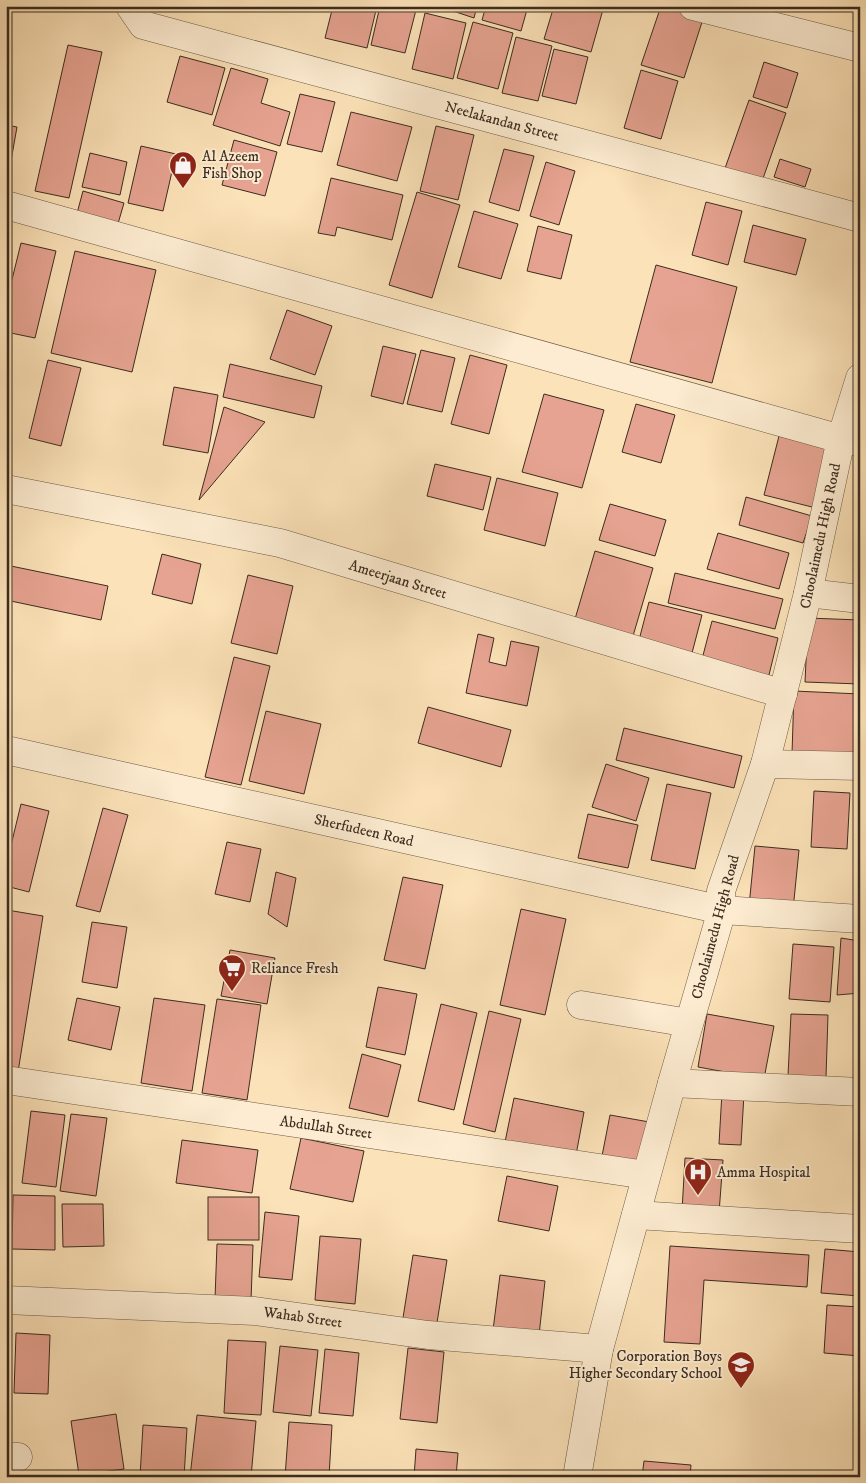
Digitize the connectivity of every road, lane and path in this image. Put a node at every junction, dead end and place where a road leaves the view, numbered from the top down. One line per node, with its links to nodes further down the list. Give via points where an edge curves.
1 (693, 6): 3 (street)
2 (137, 15): 5 (street, Neelakandan Street)
3 (860, 48)
4 (6, 205): 7 (street)
5 (860, 218)
6 (860, 378): 7 (street, Choolaimedu High Road)
7 (850, 440): 9 (street, Choolaimedu High Road)
8 (6, 489): 11 (street, Ameerjaan Street, via 280,543)
9 (808, 593): 10 (street); 11 (street, Choolaimedu High Road)
10 (860, 598)
11 (783, 694): 13 (street, Choolaimedu High Road)
12 (6, 750): 15 (street, Sherfudeen Road)
13 (765, 764): 14 (street); 15 (street, Choolaimedu High Road, via 722,891)
14 (860, 766)
15 (722, 910): 16 (street, Sherfudeen Road); 18 (street, Choolaimedu High Road)
16 (860, 919)
17 (581, 1005): 18 (street)
18 (689, 1023): 20 (street, Choolaimedu High Road)
19 (6, 1080): 22 (street, Abdullah Street)
20 (672, 1083): 21 (street); 22 (street, Choolaimedu High Road)
21 (860, 1092)
22 (646, 1175): 23 (street, Choolaimedu High Road)
23 (636, 1215): 24 (street); 26 (street, Choolaimedu High Road)
24 (860, 1229)
25 (6, 1300): 26 (street, Wahab Street, via 255,1311 428,1334)
26 (599, 1348): 27 (street, Choolaimedu High Road)
27 (577, 1477)

